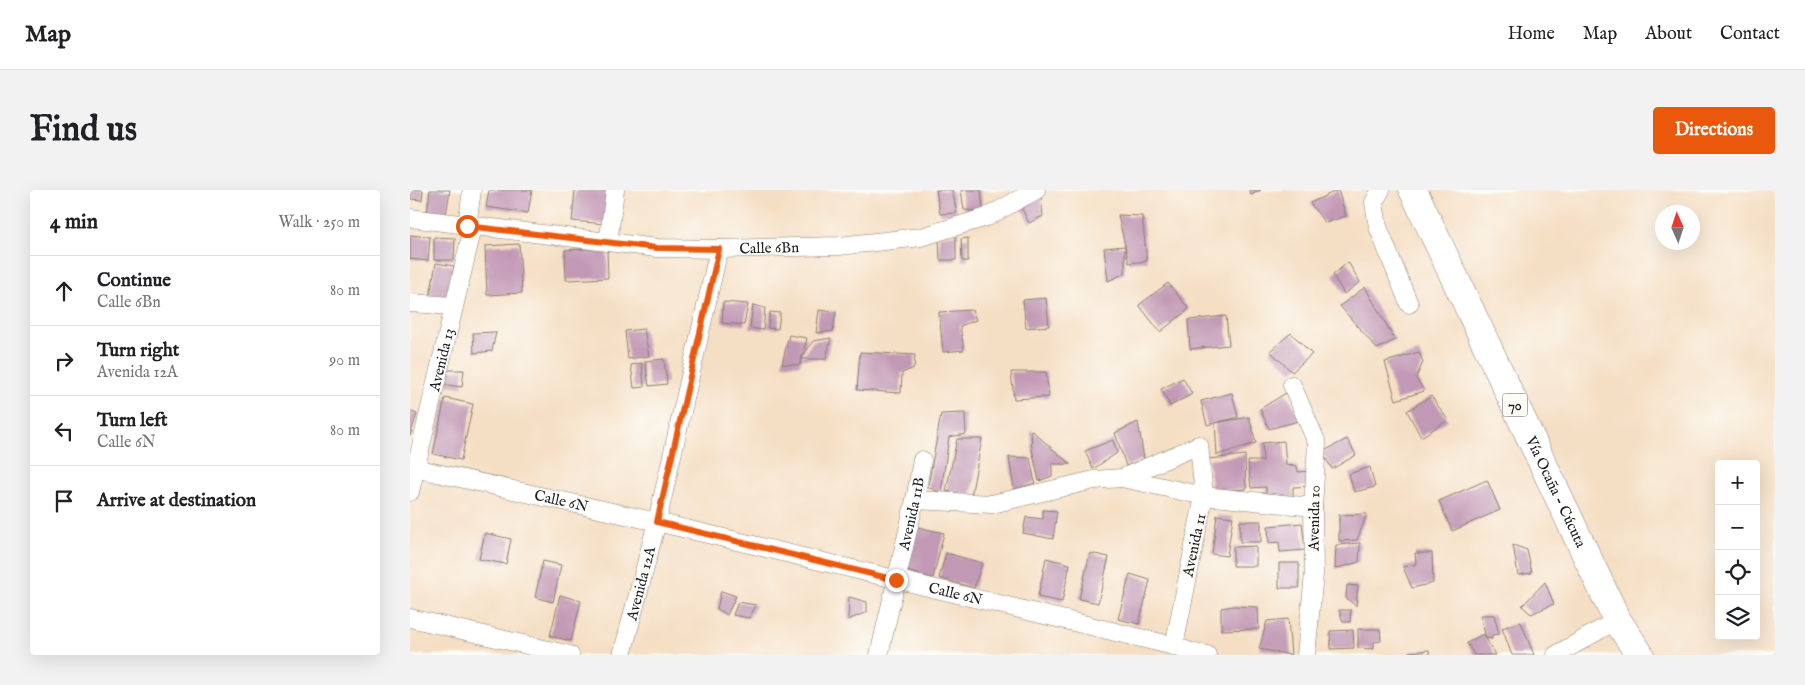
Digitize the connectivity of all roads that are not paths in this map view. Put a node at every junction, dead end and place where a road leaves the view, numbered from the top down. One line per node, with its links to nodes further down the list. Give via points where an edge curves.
1 (472, 190): 7 (street, Avenida 13)
2 (615, 190): 8 (street)
3 (1036, 190): 9 (street, Calle 6Bn, via 986,218 921,237 839,246)
4 (1381, 190): 11 (street, via 1374,202 1378,227)
5 (1413, 190): 24 (main road, Vía Ocaña - Cúcuta / 70)
6 (410, 218): 7 (street, Calle 6Bn)
7 (470, 226): 8 (street, Calle 6Bn); 12 (street, Avenida 13)
8 (608, 242): 9 (street, Calle 6Bn, via 657,248)
9 (719, 249): 21 (street, Avenida 12A)
10 (410, 303): 12 (street)
11 (1409, 304)
12 (454, 306): 15 (street, Avenida 13)
13 (1292, 385): 20 (street, Avenida 10, via 1317,443)
14 (922, 460): 19 (street, Avenida 11B)
15 (413, 467): 17 (street, Avenida 13); 21 (street, Calle 6N)
16 (1122, 478): 18 (street); 18 (street, Avenida 11, via 1199,445); 19 (street, via 1094,480 992,504)
17 (410, 492)
18 (1204, 496): 20 (street); 25 (street, Avenida 11)
19 (915, 500): 22 (street, Avenida 11B)
20 (1312, 507): 30 (street, Avenida 10, via 1314,574)
21 (657, 522): 22 (street, Calle 6N); 28 (street, Avenida 12A)
22 (896, 580): 25 (street, Calle 6N); 29 (street, Avenida 11B)
23 (410, 618): 27 (street)
24 (1617, 620): 31 (street); 32 (main road, Vía Ocaña - Cúcuta / 70)
25 (1174, 646): 26 (street, Calle 6N)
26 (1198, 654)
27 (570, 655)
28 (622, 655)
29 (879, 655)
30 (1306, 655)
31 (1556, 655)
32 (1640, 655)

